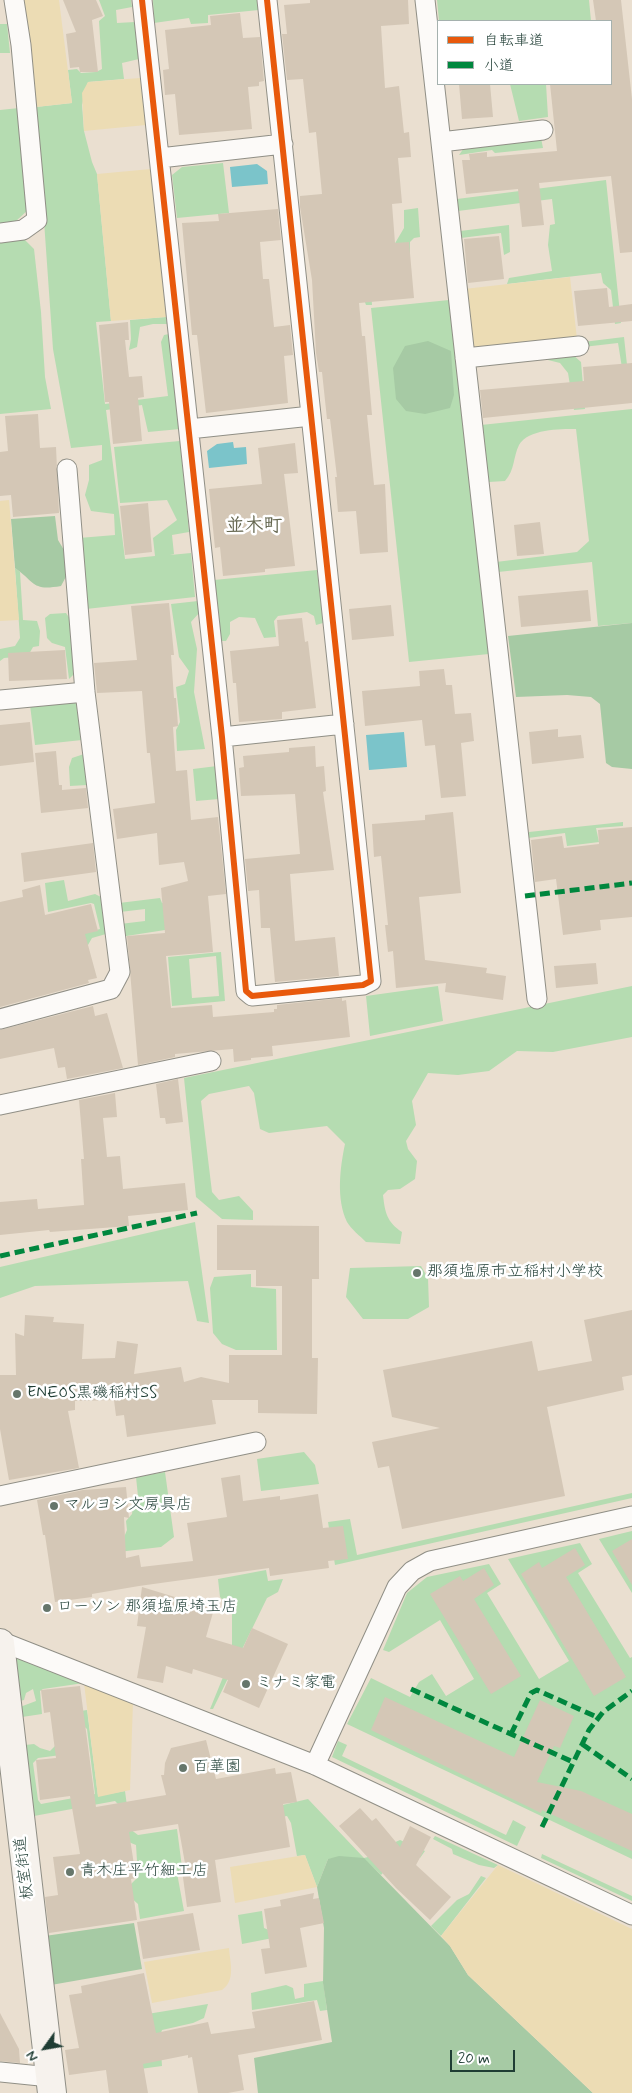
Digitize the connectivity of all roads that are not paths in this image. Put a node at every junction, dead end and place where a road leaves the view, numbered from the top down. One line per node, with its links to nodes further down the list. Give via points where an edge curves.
1 (14, 0): 9 (street, via 37,220 24,230)
2 (142, 0): 8 (street)
3 (267, 0): 7 (street)
4 (425, 0): 6 (street)
5 (543, 130): 6 (street)
6 (440, 142): 11 (street)
7 (283, 144): 8 (street); 12 (street)
8 (160, 158): 13 (street)
9 (0, 233)
10 (579, 346): 11 (street)
11 (465, 358): 19 (street)
12 (311, 416): 13 (street); 17 (street)
13 (189, 429): 18 (street)
14 (67, 469): 15 (street)
15 (85, 692): 16 (street); 20 (street, via 120,972 111,988)
16 (0, 700)
17 (344, 724): 18 (street); 18 (street, via 371,981 363,985 252,996 246,991)
18 (222, 737)
19 (537, 999)
20 (0, 1020)
21 (210, 1061): 22 (street)
22 (0, 1105)
23 (256, 1442): 24 (street)
24 (0, 1496)
25 (632, 1516): 28 (street, via 430,1561 412,1571 397,1587)
26 (0, 1642): 27 (main road, 板室街道); 28 (street)
27 (3, 1703): 31 (main road, 板室街道)
28 (315, 1765): 29 (street)
29 (632, 1915)
30 (0, 2072): 31 (street)
31 (51, 2085)

